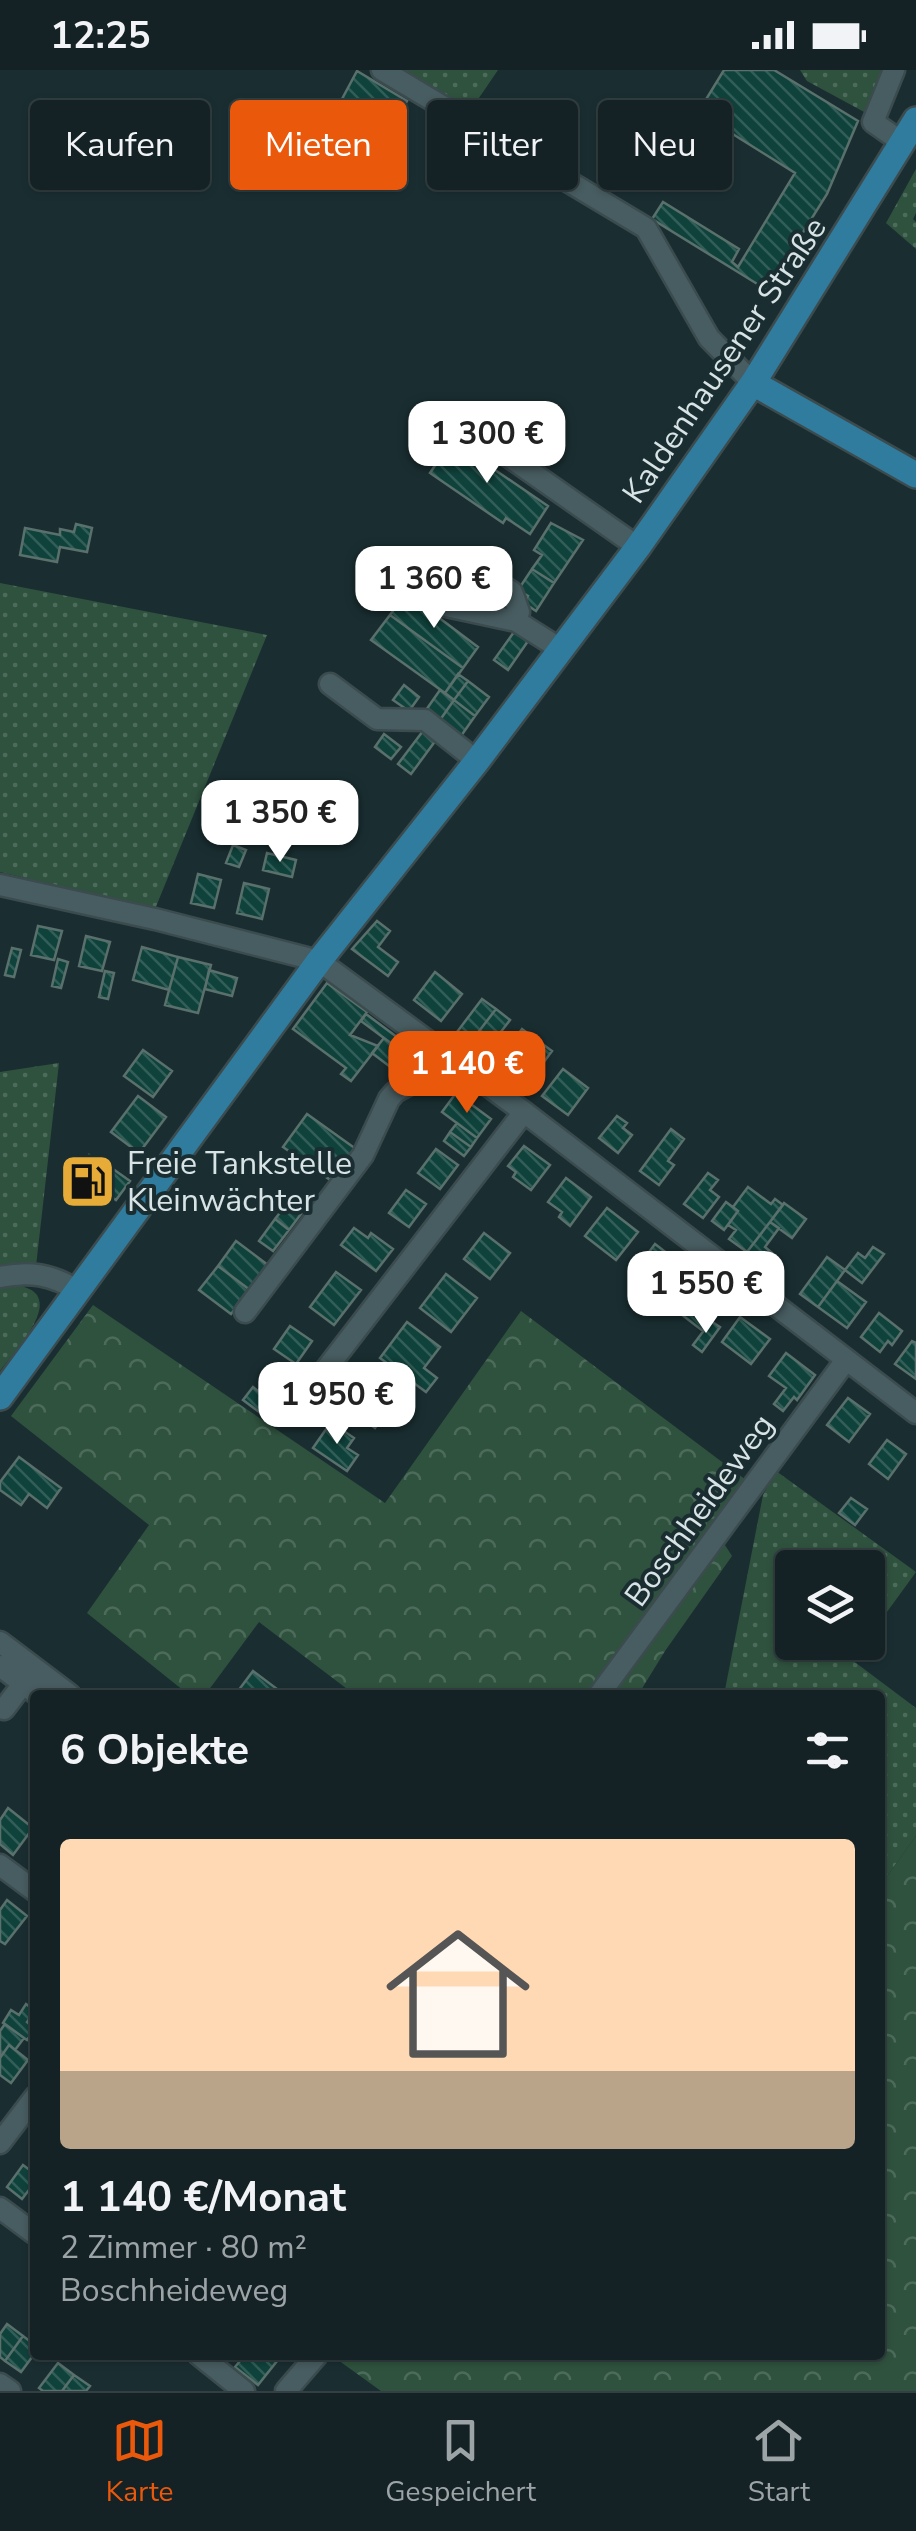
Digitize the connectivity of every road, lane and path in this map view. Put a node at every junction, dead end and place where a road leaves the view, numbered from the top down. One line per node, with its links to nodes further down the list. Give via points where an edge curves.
1 (382, 70): 4 (street, via 646,228 709,338)
2 (894, 70): 3 (street, via 873,122)
3 (909, 132): 4 (main road, Kaldenhausener Straße)
4 (753, 384): 6 (main road); 7 (main road, Kaldenhausener Straße)
5 (508, 456): 7 (street)
6 (916, 475)
7 (638, 547): 11 (main road, Kaldenhausener Straße)
8 (496, 582): 10 (street, via 512,592)
9 (437, 604): 10 (street)
10 (516, 621): 11 (street)
11 (562, 650): 13 (main road, Kaldenhausener Straße)
12 (330, 684): 13 (street, via 377,718 424,720)
13 (477, 761): 15 (main road, Kaldenhausener Straße)
14 (0, 886): 15 (street)
15 (319, 960): 16 (street); 19 (main road, Kaldenhausener Straße)
16 (444, 1052): 17 (street); 20 (street, via 425,1076 395,1092 363,1155)
17 (524, 1112): 21 (street); 22 (street)
18 (0, 1276): 19 (street, via 26,1272)
19 (78, 1290): 23 (main road, Kaldenhausener Straße)
20 (244, 1312)
21 (846, 1360): 24 (street); 29 (street, Boschheideweg)
22 (320, 1377)
23 (0, 1398)
24 (916, 1413)
25 (0, 1642): 28 (street)
26 (0, 1666): 27 (street)
27 (31, 1689): 30 (street)
28 (63, 1690)
29 (603, 1690)
30 (4, 1709)
31 (0, 1865): 32 (street)
32 (30, 1887)
33 (30, 2104): 34 (street)
34 (0, 2143)
35 (0, 2208): 36 (street)
36 (30, 2230)
37 (204, 2360): 41 (street)
38 (314, 2360): 42 (street)
39 (0, 2384): 40 (street)
40 (10, 2391)
41 (244, 2391)
42 (286, 2391)

